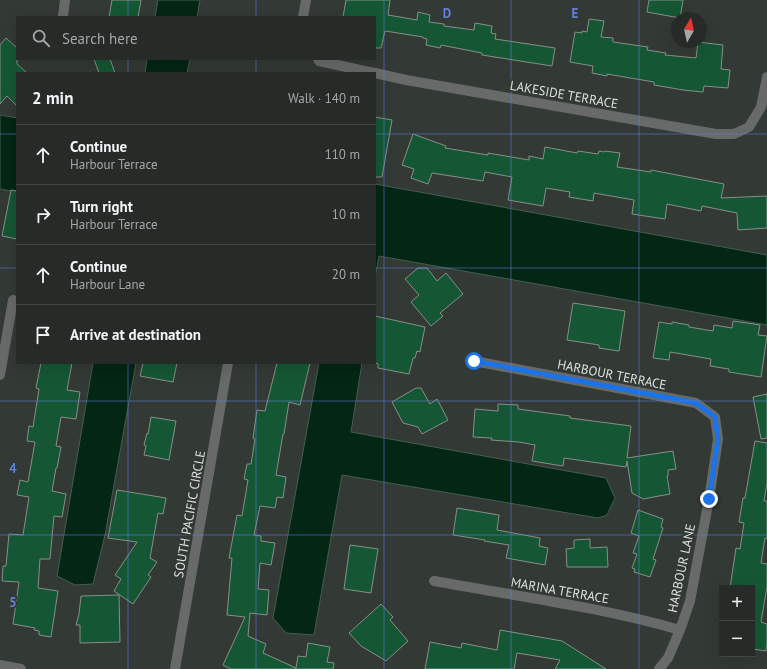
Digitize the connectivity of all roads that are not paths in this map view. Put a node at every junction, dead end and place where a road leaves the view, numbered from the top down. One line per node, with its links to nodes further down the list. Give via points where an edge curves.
1 (66, 0): 3 (street)
2 (306, 0): 4 (street)
3 (63, 16)
4 (303, 16)
5 (318, 60): 6 (street, LAKESIDE TERRACE)
6 (369, 72)
7 (376, 73): 8 (street, LAKESIDE TERRACE, via 716,134 734,134 748,127 761,107)
8 (767, 77)
9 (13, 300): 12 (street)
10 (474, 361): 13 (street, HARBOUR TERRACE, via 696,403 715,417)
11 (228, 364): 18 (street, SOUTH PACIFIC CIRCLE)
12 (0, 375)
13 (717, 443): 15 (street, HARBOUR LANE, via 690,601)
14 (434, 581): 15 (street, MARINA TERRACE, via 613,613)
15 (680, 630): 19 (street, HARBOUR LANE, via 668,658)
16 (2, 667): 17 (street)
17 (21, 669)
18 (175, 669)
19 (659, 669)

